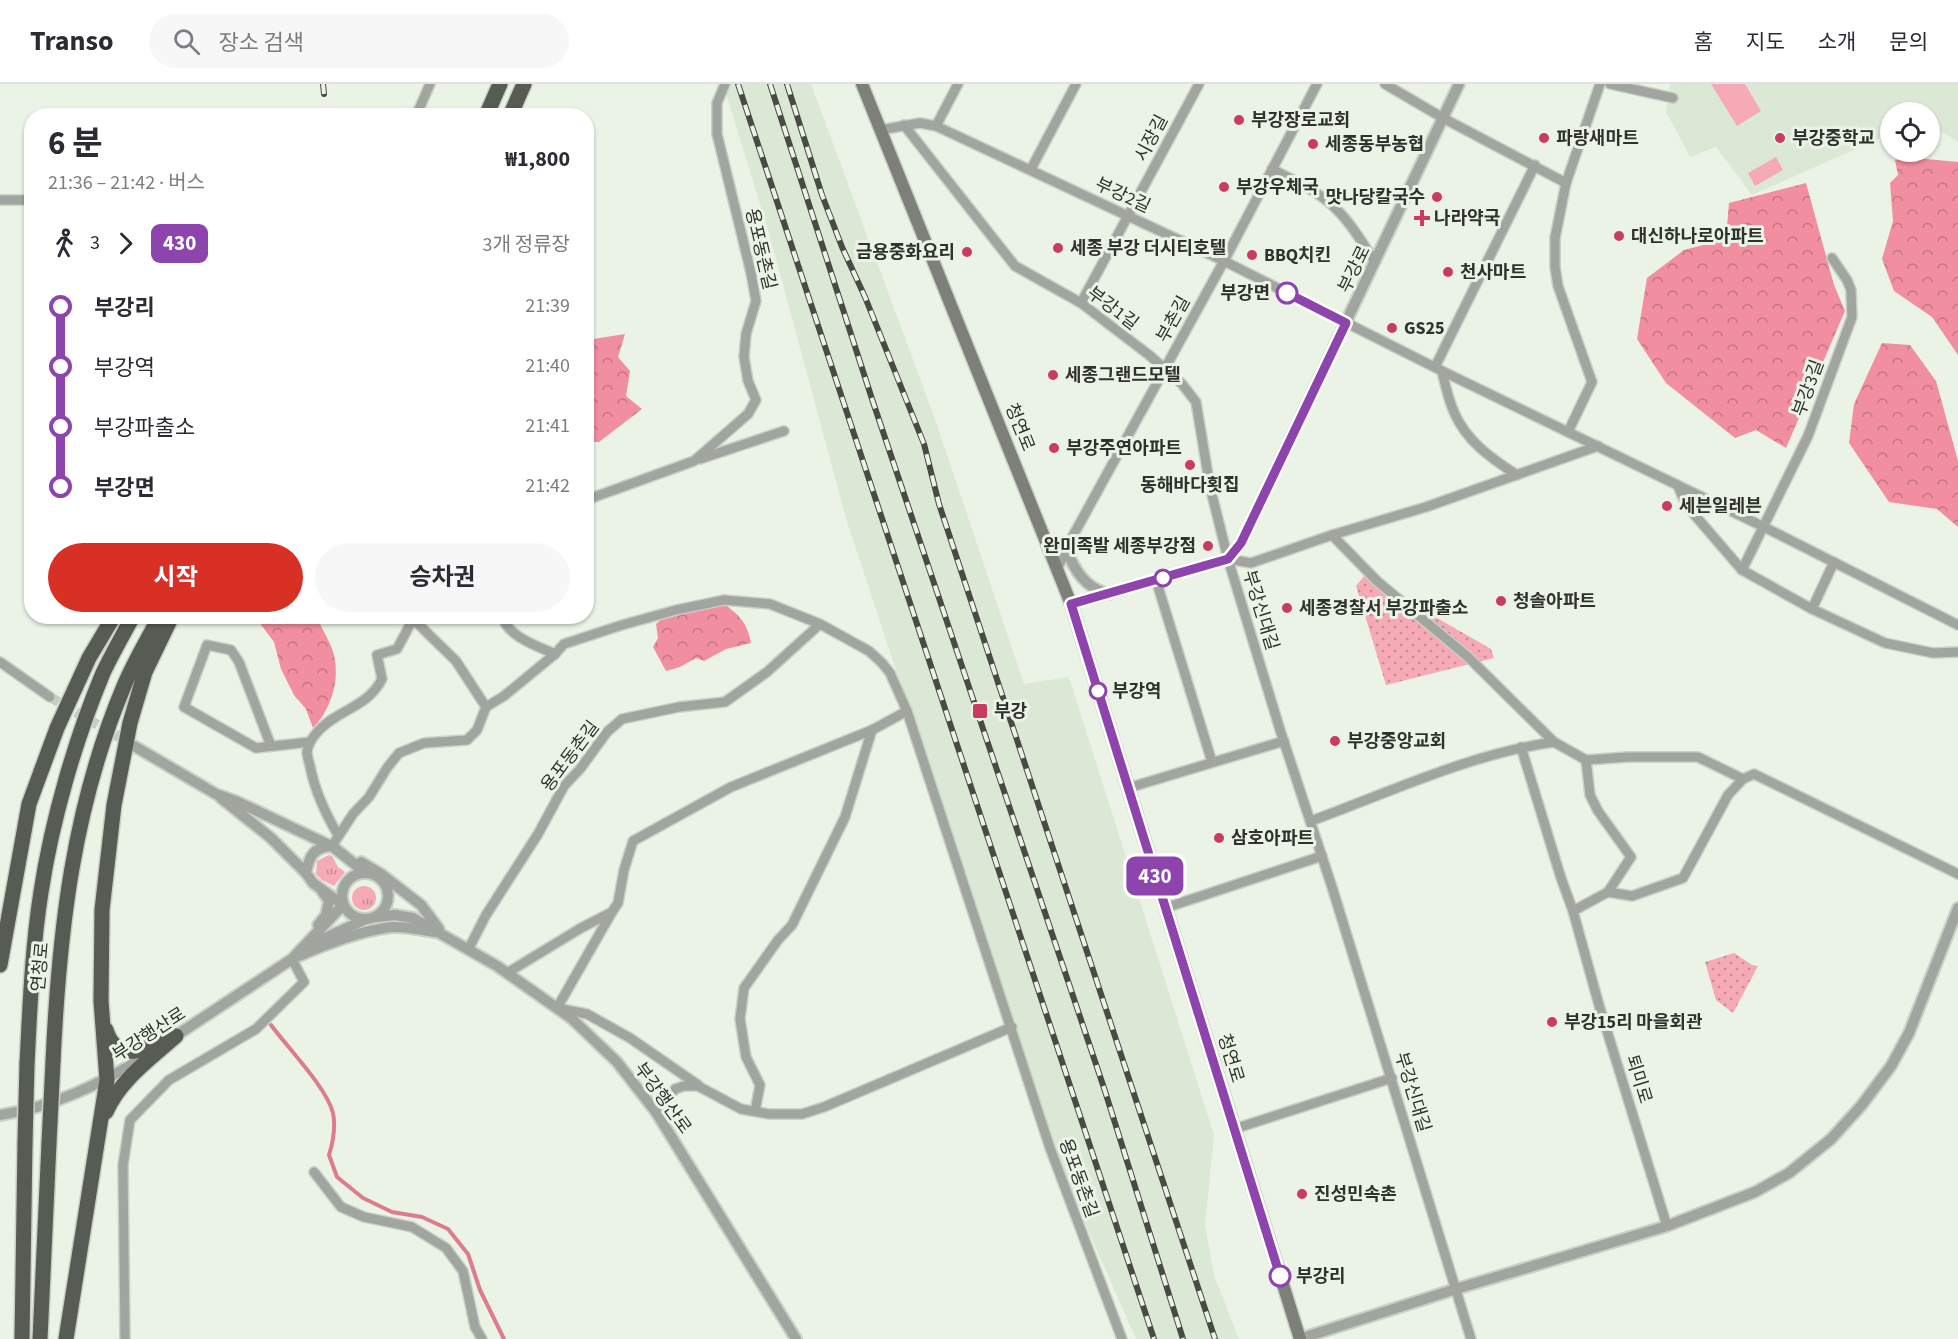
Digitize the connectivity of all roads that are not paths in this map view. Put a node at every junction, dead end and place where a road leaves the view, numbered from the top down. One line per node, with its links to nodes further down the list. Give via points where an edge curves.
1 (430, 84): 15 (street)
2 (500, 84): 16 (highway)
3 (524, 84): 17 (highway)
4 (725, 84): 39 (street, 용포동촌길, via 717,103 717,134 756,301 744,357 756,400 748,414)
5 (862, 84): 21 (main road, 청연로)
6 (958, 84): 20 (street)
7 (1076, 84): 23 (street)
8 (1199, 84): 28 (street, 시장길)
9 (1317, 84): 24 (street, 부촌길)
10 (1385, 84): 18 (street)
11 (1459, 84): 18 (street, 부강로)
12 (1600, 84): 25 (street)
13 (1610, 84): 14 (street)
14 (1673, 98)
15 (420, 108)
16 (490, 108)
17 (514, 108)
18 (1443, 118): 22 (street); 31 (street, 부강로)
19 (904, 125): 20 (street, 부강2길); 21 (street, 부강2길); 32 (street, 부강1길, via 1015,266)
20 (936, 126): 23 (street, 부강2길)
21 (880, 130): 48 (main road, 청연로)
22 (1535, 165): 25 (street); 35 (street)
23 (1031, 169): 28 (street, 부강2길)
24 (1272, 169): 30 (street, 부촌길); 31 (street, via 1335,207)
25 (1566, 183): 37 (street, via 1555,238 1555,267 1592,382)
26 (0, 200): 27 (street)
27 (24, 200)
28 (1128, 215): 30 (street, 부강2길); 32 (street, 시장길)
29 (1833, 258): 43 (street, 부강3길, via 1851,290 1852,317 1808,436)
30 (1224, 261): 33 (street, 부강2길); 34 (street, 부촌길)
31 (1375, 262): 33 (street, 부강로)
32 (1081, 303): 34 (street, 부강1길)
33 (1346, 323): 35 (street); 46 (street, 부강로, via 1241,543)
34 (1164, 369): 45 (street, 부촌길); 46 (street, 부강1길, via 1196,402 1210,487)
35 (1438, 369): 37 (street); 40 (street, via 1454,413 1469,436 1486,455)
36 (784, 431): 39 (street)
37 (1569, 432): 38 (street)
38 (1598, 446): 40 (street); 41 (street)
39 (694, 461): 42 (street, 용포동촌길)
40 (1517, 475): 44 (street)
41 (1678, 486): 43 (street); 49 (street, via 1686,505)
42 (594, 497)
43 (1764, 527): 47 (street); 49 (street, 부강3길)
44 (1332, 535): 46 (street, 부강신대길, via 1251,563); 72 (street, via 1377,581 1468,657)
45 (1066, 549): 48 (street, 부촌길); 51 (street, via 1074,570 1083,580 1097,591)
46 (1228, 559): 50 (street); 70 (street, 부강신대길)
47 (1834, 562): 53 (street); 62 (street)
48 (1057, 570): 52 (main road, 청연로)
49 (1742, 570): 53 (street)
50 (1156, 580): 51 (street); 77 (street)
51 (1109, 594): 52 (street)
52 (1071, 604): 79 (main road, 청연로)
53 (1812, 609): 63 (street, via 1893,645)
54 (109, 624): 102 (highway, via 57,728 29,804)
55 (129, 624): 119 (highway, 연청로, bridge, via 104,673 75,751 57,812 41,892 27,1064)
56 (156, 624): 120 (highway, 연청로, bridge, via 125,684 97,759 66,894 57,988)
57 (168, 624): 105 (highway, via 145,672 130,723 114,805 102,910)
58 (410, 624): 71 (street, via 397,649 377,655 382,679 379,686 366,700 320,729)
59 (419, 624): 67 (street, via 456,661)
60 (504, 624): 64 (street, via 528,642)
61 (820, 624): 64 (street, 용포동촌길, via 770,604 724,600 622,625 564,644); 68 (street, 용포동촌길, via 869,651 882,663); 100 (street, 용포동촌길, via 767,672 725,702 622,719 607,732 564,786)
62 (1958, 625)
63 (1958, 652)
64 (555, 654): 67 (street, 용포동촌길)
65 (0, 662): 66 (street)
66 (50, 697)
67 (486, 707): 82 (street, via 477,730 467,740 424,743 399,753)
68 (906, 711): 69 (street); 106 (street, 용포동촌길)
69 (872, 730): 95 (street, via 731,787 633,841 618,903); 111 (street, via 845,817 792,925 744,988 741,1035 746,1057 760,1085)
70 (1284, 741): 77 (street); 81 (street, 부강신대길)
71 (310, 742): 74 (street); 82 (street, via 307,753 313,785)
72 (1554, 742): 75 (street); 76 (street)
73 (134, 746): 80 (street)
74 (271, 746): 74 (street, via 256,748 184,707 207,645 231,650)
75 (1521, 747): 81 (street); 94 (street)
76 (1586, 760): 78 (street, via 1698,757); 90 (street, via 1590,795 1631,857)
77 (1212, 762): 79 (street)
78 (1743, 779): 87 (street, via 1754,774); 90 (street, via 1728,795 1683,878 1632,896)
79 (1128, 788): 92 (main road, 청연로)
80 (216, 794): 83 (street); 85 (street, via 271,838)
81 (1311, 821): 84 (street, 부강신대길)
82 (339, 835): 83 (street)
83 (332, 846): 85 (street, via 313,853); 86 (street); 98 (street, via 381,874 421,905)
84 (1322, 856): 92 (street); 108 (street, 부강신대길)
85 (306, 873): 89 (street)
86 (366, 873): 88 (street, via 378,877); 91 (street, 부강행산로, via 347,880 342,892)
87 (1958, 874)
88 (386, 887): 96 (street, via 388,900); 98 (street)
89 (320, 888): 91 (street); 99 (street, 부강행산로, via 328,901 326,915)
90 (1608, 892): 94 (street)
91 (343, 905): 97 (street, via 351,915); 99 (street, 부강행산로)
92 (1165, 908): 115 (main road, 청연로)
93 (1958, 908): 117 (street, via 1909,1033 1862,1106 1831,1139 1789,1173 1755,1192)
94 (1573, 911): 117 (street, 퇴미로)
95 (612, 912): 103 (street); 104 (street)
96 (376, 916): 97 (street); 98 (street, via 413,918)
97 (364, 920): 99 (street)
98 (443, 934): 100 (street, 부강행산로); 101 (street, via 392,927)
99 (301, 950): 101 (street, 부강행산로)
100 (468, 950): 103 (street, 부강행산로)
101 (292, 959): 107 (street, 부강행산로); 122 (street, via 304,982 256,1029 169,1080 130,1120 123,1165)
102 (0, 965)
103 (507, 973): 104 (street, 부강행산로)
104 (557, 1008): 110 (street, via 587,1014 630,1038); 112 (street, 부강행산로, via 617,1062)
105 (103, 1021): 107 (highway, via 109,1039 118,1048 131,1052); 109 (highway)
106 (1012, 1027): 111 (street, via 809,1112); 125 (street, 용포동촌길, via 1050,1148)
107 (176, 1036): 109 (street, 부강행산로); 114 (highway, via 132,1074 112,1098)
108 (1392, 1078): 115 (street); 118 (street, 부강신대길)
109 (107, 1080): 113 (street, 부강행산로, via 83,1092); 114 (highway)
110 (698, 1086): 111 (street, via 741,1109); 112 (street, via 675,1089)
111 (756, 1111)
112 (656, 1112): 124 (street, 부강행산로)
113 (0, 1115)
114 (98, 1128): 121 (highway)
115 (1234, 1129): 126 (main road, 청연로)
116 (315, 1173): 123 (street, via 341,1206 364,1217 412,1227 446,1248 463,1271)
117 (1667, 1226): 118 (street)
118 (1456, 1289): 126 (street); 127 (street, 부강신대길)
119 (22, 1339)
120 (40, 1339)
121 (66, 1339)
122 (125, 1339)
123 (482, 1339)
124 (796, 1339)
125 (1122, 1339)
126 (1300, 1339)
127 (1471, 1339)

